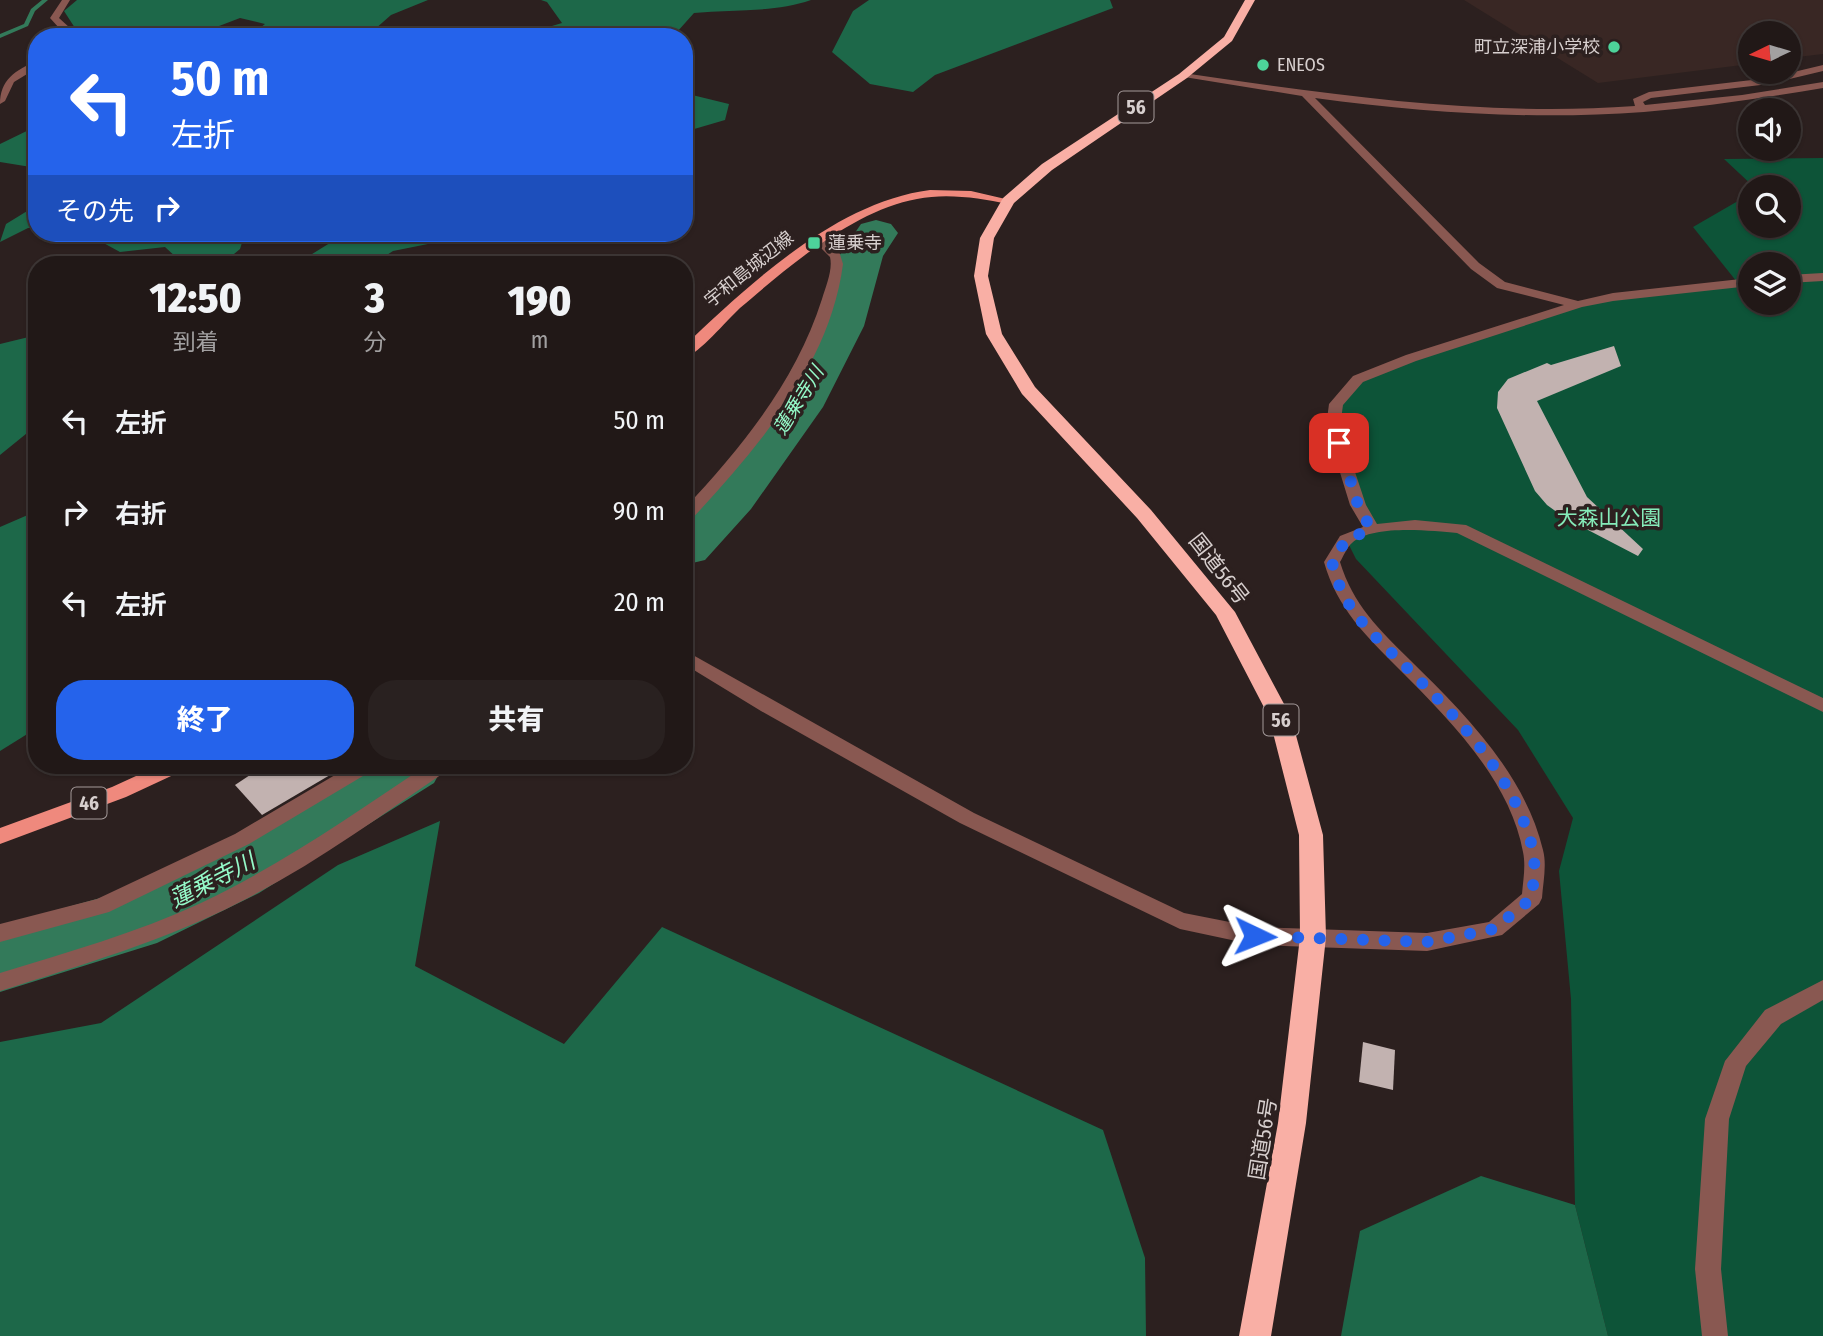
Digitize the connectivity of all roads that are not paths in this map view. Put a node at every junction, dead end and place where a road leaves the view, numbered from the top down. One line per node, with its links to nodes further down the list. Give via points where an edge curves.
1 (66, 0): 3 (street, via 54,18)
2 (1251, 0): 6 (highway, 国道56号 / 56, via 1227,39)
3 (65, 28)
4 (1823, 68): 10 (street, via 1769,81 1649,95 1637,101)
5 (28, 69): 9 (street, via 10,80)
6 (1183, 76): 8 (street); 11 (highway, 国道56号 / 56, via 1047,167)
7 (1823, 85): 10 (street)
8 (1304, 93): 10 (street, via 1493,112); 16 (street, via 1475,266 1501,285)
9 (0, 101)
10 (1643, 109)
11 (1007, 201): 12 (main road, 宇和島城辺線, via 957,194 908,197); 27 (highway, 国道56号 / 56, via 987,238 981,276 994,334 1028,390 1144,514 1231,623 1280,717 1311,835)
12 (820, 240): 17 (main road, 宇和島城辺線, via 729,310); 18 (street, via 837,262 824,317 782,399 738,462)
13 (1823, 277): 14 (street)
14 (1801, 278)
15 (1738, 283): 16 (street)
16 (1579, 304): 19 (street, via 1357,379 1336,404 1333,427 1358,505)
17 (693, 345)
18 (693, 510)
19 (1371, 529): 21 (street, via 1415,524 1460,528); 27 (street, via 1346,540 1332,562 1338,587 1358,619 1455,716 1508,787 1533,852 1532,898 1494,929 1427,942)
20 (693, 662): 27 (street, via 967,818 1180,921 1255,936)
21 (1823, 706)
22 (158, 774): 25 (main road, 46)
23 (351, 774): 26 (street, via 242,839 102,906)
24 (428, 774): 28 (street, via 235,896 130,941)
25 (0, 836)
26 (0, 933)
27 (1313, 937): 30 (highway, 国道56号 / 56, via 1292,1123)
28 (0, 982)
29 (1823, 989): 31 (street, via 1773,1017 1736,1060 1717,1119 1708,1269)
30 (1255, 1336)
31 (1715, 1336)

